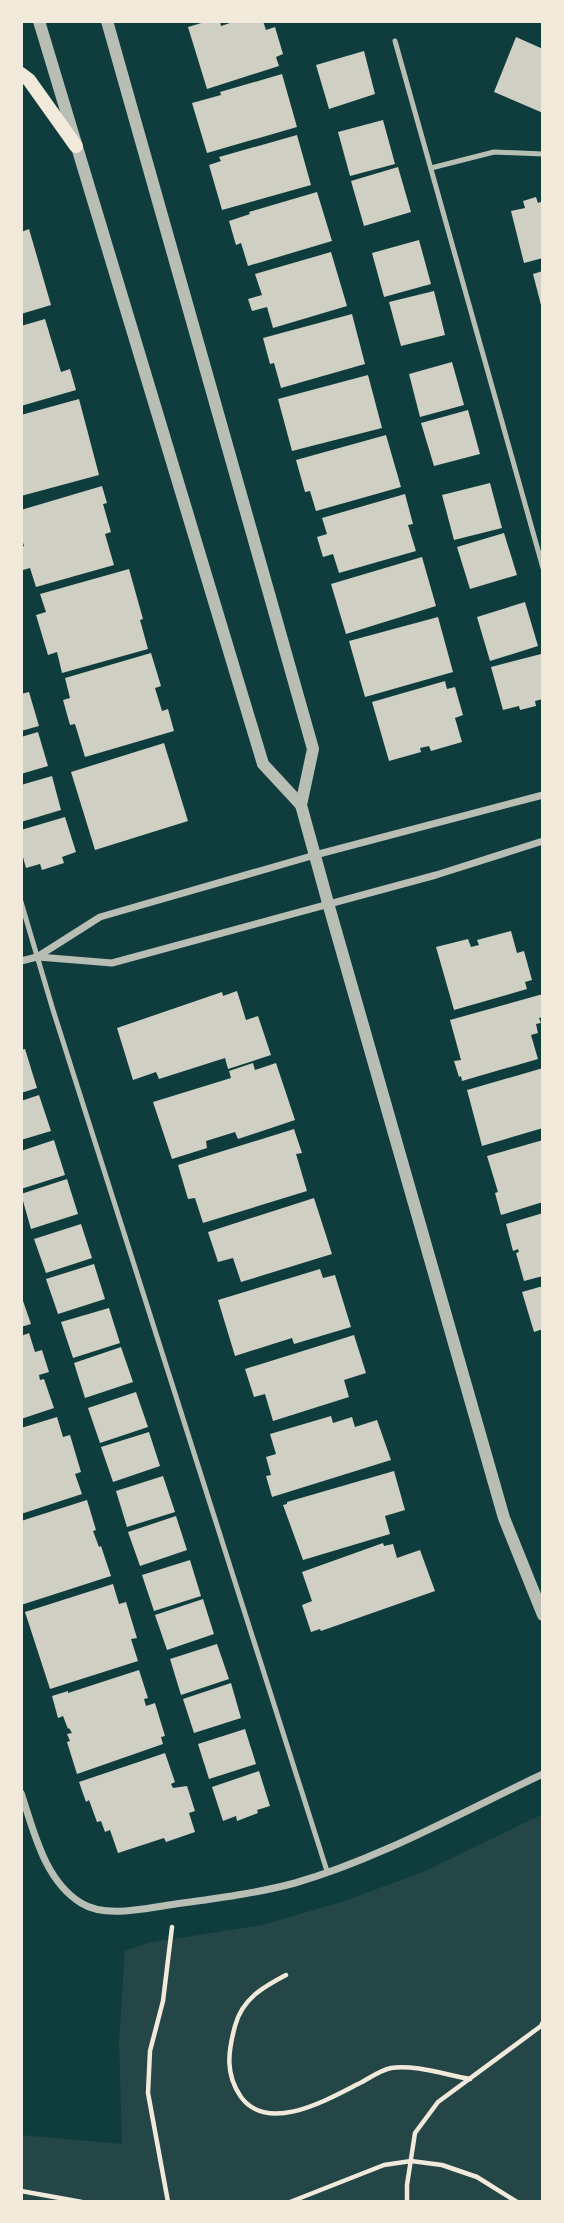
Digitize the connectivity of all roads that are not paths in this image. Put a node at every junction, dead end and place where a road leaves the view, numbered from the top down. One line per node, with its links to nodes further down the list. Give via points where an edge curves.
1 (39, 21): 5 (street)
2 (107, 21): 10 (street, via 313,749)
3 (395, 41): 7 (lane)
4 (21, 74): 5 (main road)
5 (76, 146): 10 (street, via 262,764)
6 (543, 154): 7 (lane, via 494,152)
7 (430, 168): 8 (lane)
8 (543, 568)
9 (543, 795): 12 (street)
10 (302, 805): 12 (street)
11 (543, 841): 14 (street)
12 (315, 855): 14 (street); 15 (street, via 100,917)
13 (21, 902): 15 (lane)
14 (328, 903): 15 (street, via 112,963); 17 (street, via 504,1518)
15 (37, 957): 16 (street); 20 (lane)
16 (21, 961)
17 (543, 1615)
18 (543, 1774): 20 (street, via 376,1853)
19 (21, 1793): 20 (street, via 38,1845 56,1880 82,1903 116,1913 223,1898 295,1883)
20 (327, 1871)

